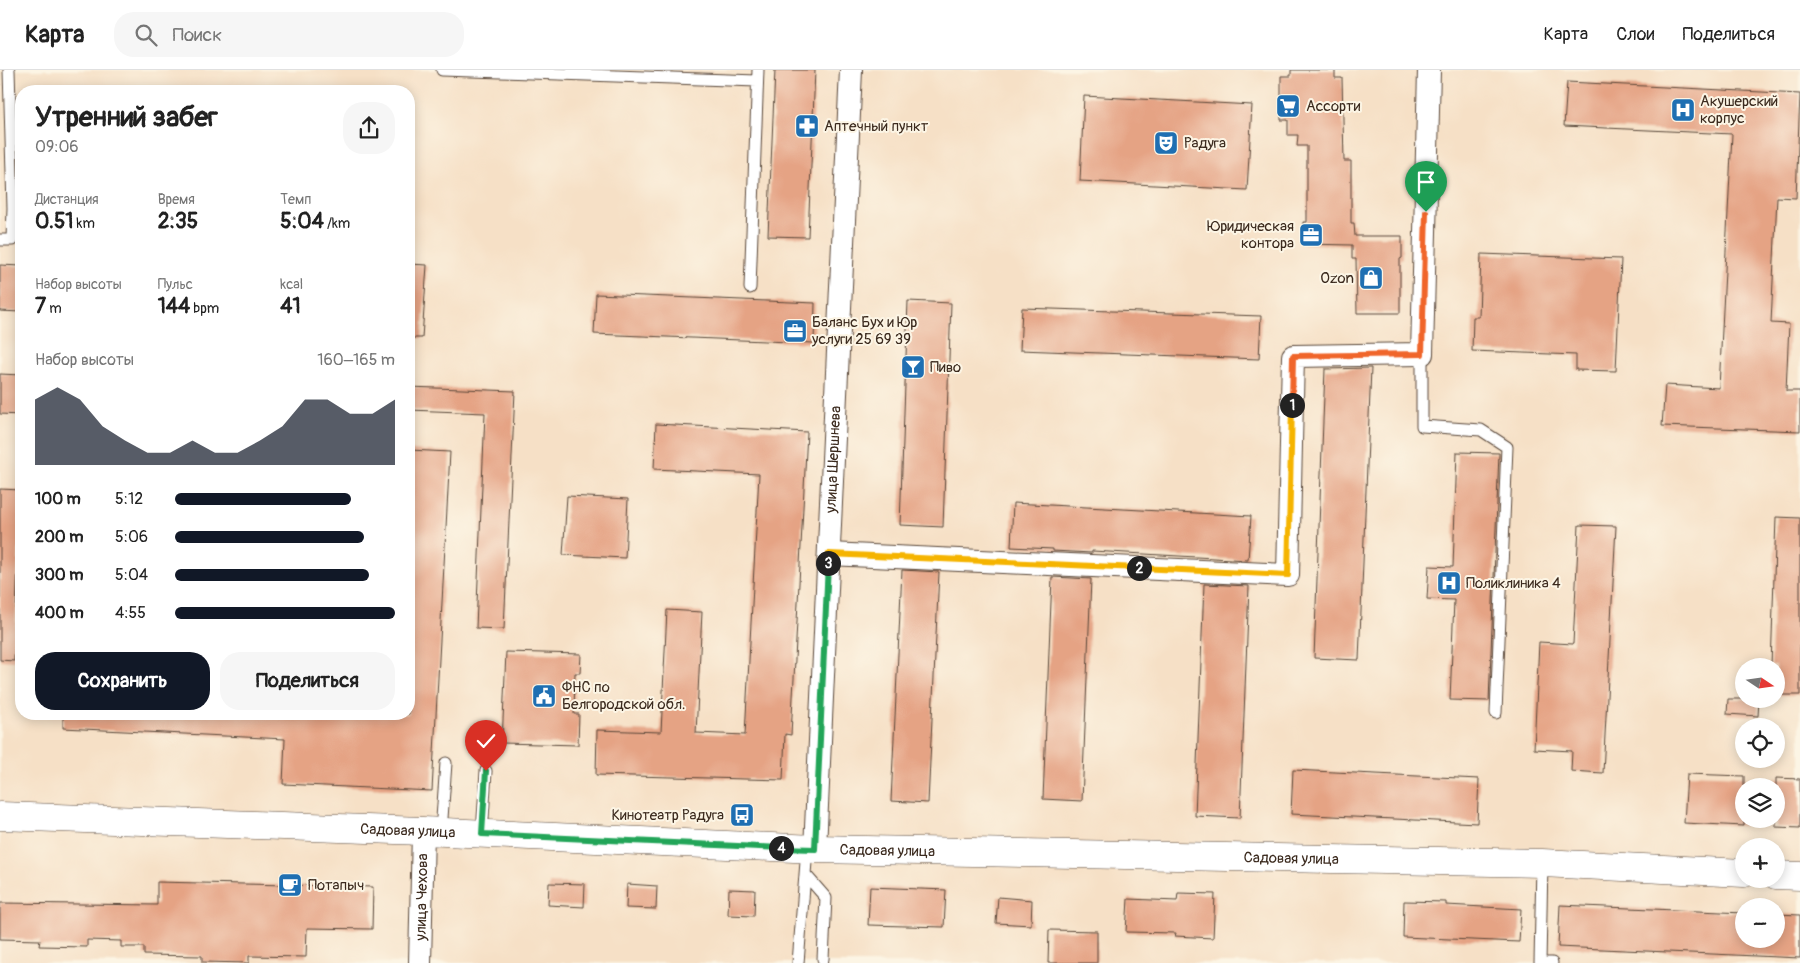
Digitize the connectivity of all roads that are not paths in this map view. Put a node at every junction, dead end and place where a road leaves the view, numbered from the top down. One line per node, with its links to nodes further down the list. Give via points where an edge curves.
1 (9, 70): 6 (lane, via 12,240)
2 (442, 70): 5 (lane)
3 (851, 70): 9 (street, улица Шершнева)
4 (1430, 70): 8 (street)
5 (758, 76): 7 (lane)
6 (0, 240)
7 (750, 288)
8 (1422, 354): 9 (street, via 1293,356 1288,575); 10 (lane, via 1422,426 1481,430 1507,447)
9 (829, 554): 16 (street, улица Шершнева)
10 (1496, 714)
11 (446, 764): 14 (lane)
12 (486, 771): 15 (lane)
13 (0, 816): 14 (main road, Садовая улица)
14 (432, 831): 15 (main road, Садовая улица); 22 (street, улица Чехова)
15 (482, 834): 16 (main road, Садовая улица)
16 (809, 857): 17 (main road, Садовая улица); 21 (lane, via 826,898); 23 (lane)
17 (1542, 863): 18 (main road, Садовая улица); 24 (lane, via 1540,962)
18 (1735, 873)
19 (1785, 875): 20 (main road)
20 (1800, 876)
21 (823, 959)
22 (420, 963)
23 (798, 963)
24 (1552, 963)

